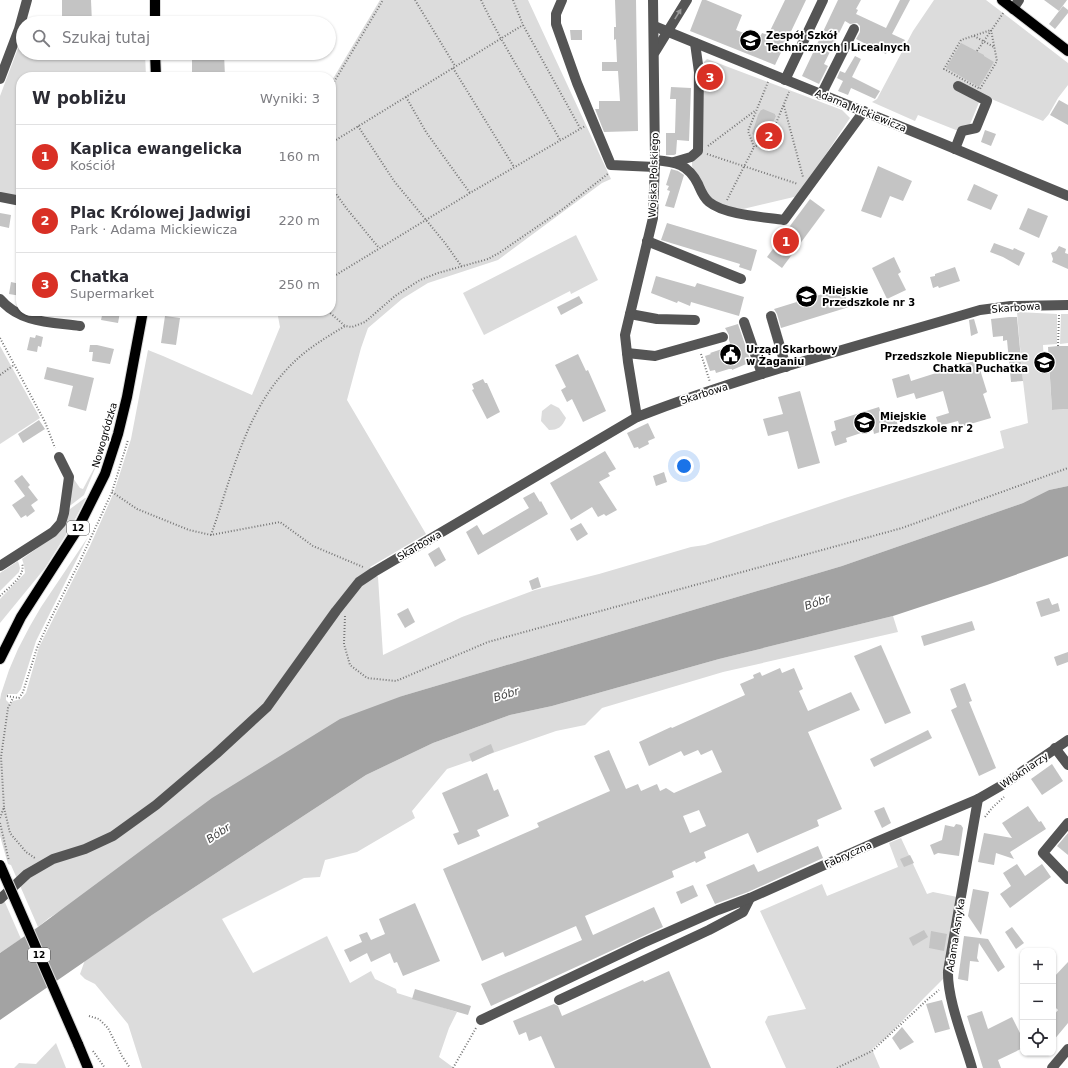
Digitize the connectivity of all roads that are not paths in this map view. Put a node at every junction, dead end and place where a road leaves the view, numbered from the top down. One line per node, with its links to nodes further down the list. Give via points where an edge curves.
1 (27, 0): 10 (street)
2 (154, 0): 11 (main road)
3 (562, 0): 28 (street, via 556,14 556,24 611,165)
4 (653, 0): 12 (street, Wojska Polskiego)
5 (687, 0): 14 (street, one-way to 5)
6 (822, 0): 22 (street)
7 (1002, 0): 9 (main road)
8 (1019, 0): 9 (street)
9 (1008, 10): 17 (main road)
10 (23, 16)
11 (155, 16)
12 (654, 26): 14 (street, Adama Mickiewicza); 18 (street, Wojska Polskiego)
13 (854, 29): 24 (street)
14 (667, 32): 16 (street, Adama Mickiewicza); 18 (street)
15 (16, 37): 21 (street)
16 (695, 43): 22 (street, Adama Mickiewicza); 27 (street, via 699,72 699,151 691,157)
17 (1068, 51)
18 (655, 52): 28 (street, Wojska Polskiego)
19 (156, 60): 20 (main road)
20 (156, 72)
21 (0, 79)
22 (785, 80): 24 (street, Adama Mickiewicza)
23 (958, 86): 26 (street, via 987,101 976,128 962,131)
24 (821, 94): 25 (street, Adama Mickiewicza)
25 (864, 112): 26 (street, Adama Mickiewicza); 27 (street, via 784,220 750,216 723,209 709,202 690,171)
26 (955, 149): 29 (street, Adama Mickiewicza)
27 (674, 162): 28 (street)
28 (655, 163): 32 (street, Wojska Polskiego, via 652,218)
29 (1068, 196)
30 (0, 197): 31 (street)
31 (16, 200)
32 (647, 241): 33 (street); 37 (street, Wojska Polskiego)
33 (741, 279)
34 (0, 299): 36 (street)
35 (1068, 304): 46 (street, Skarbowa, via 1018,305 980,310)
36 (16, 313)
37 (630, 314): 41 (street, via 657,319); 45 (street, Wojska Polskiego, via 626,335)
38 (22, 316): 43 (street)
39 (142, 316): 51 (main road, Nowogródzka / 12, via 127,397 105,474 77,530 21,617)
40 (771, 316): 46 (street)
41 (695, 320)
42 (744, 322): 47 (street)
43 (80, 326)
44 (723, 337): 45 (street, via 655,356)
45 (627, 353): 48 (street, Wojska Polskiego)
46 (786, 367): 47 (street, Skarbowa)
47 (762, 374): 48 (street, Skarbowa, via 683,399)
48 (637, 417): 60 (street, Skarbowa, via 359,582 267,707 216,754 156,805 113,836 85,849 53,859 26,874)
49 (59, 457): 50 (street, via 69,477 62,518 57,529)
50 (0, 566)
51 (0, 659)
52 (1068, 740): 53 (street, Włókniarzy)
53 (1055, 748): 54 (street); 55 (street, Włókniarzy)
54 (1068, 765)
55 (978, 800): 59 (street, Fabryczna); 65 (street, Adama Asnyka, via 949,964 948,983)
56 (1068, 823): 58 (street, via 1043,853)
57 (5, 866): 64 (main road, 12, bridge)
58 (1068, 880)
59 (750, 898): 61 (street, via 744,912); 62 (street, Fabryczna, via 643,943)
60 (0, 899)
61 (559, 1000)
62 (481, 1020)
63 (1068, 1049): 66 (street)
64 (88, 1068)
65 (972, 1068)
66 (1052, 1068)

